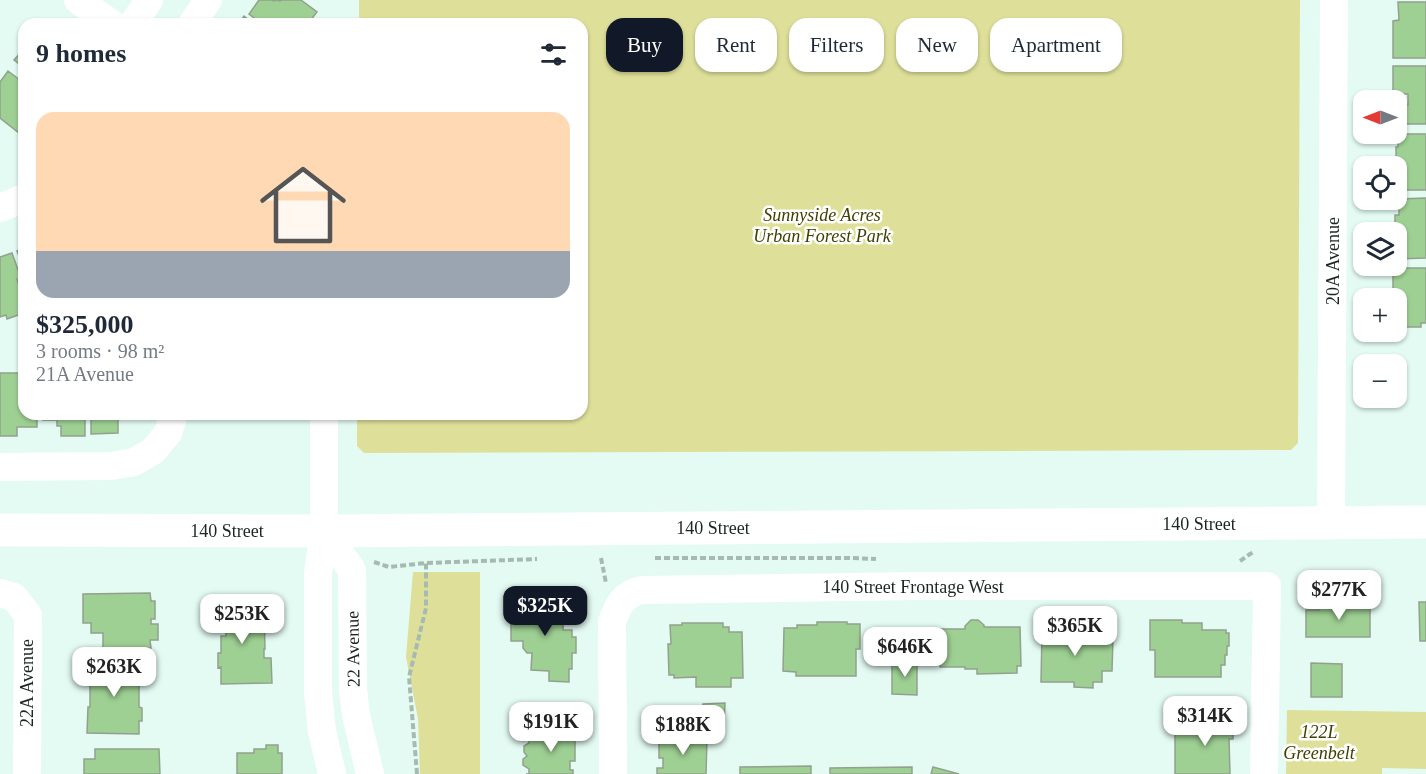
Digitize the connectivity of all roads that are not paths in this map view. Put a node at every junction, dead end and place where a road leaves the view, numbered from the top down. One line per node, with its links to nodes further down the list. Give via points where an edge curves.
1 (78, 0): 5 (street)
2 (149, 0): 6 (street)
3 (208, 0): 7 (street)
4 (1334, 0): 14 (street, 20A Avenue)
5 (104, 18)
6 (137, 18)
7 (196, 18)
8 (18, 200): 9 (street)
9 (0, 208)
10 (172, 420): 12 (street, via 168,433 153,451 134,462 111,466)
11 (324, 420): 16 (street, 22 Avenue)
12 (0, 467)
13 (1426, 522): 14 (main road, 140 Street)
14 (1331, 523): 16 (main road, 140 Street)
15 (0, 530): 16 (main road, 140 Street)
16 (324, 531): 18 (street, 22 Avenue, via 352,570); 19 (street, 22 Avenue, via 318,573)
17 (7, 595): 20 (street, 22A Avenue, via 28,615)
18 (354, 690): 19 (street); 22 (street, 22 Avenue)
19 (318, 692): 21 (street, 22 Avenue)
20 (27, 774)
21 (332, 774)
22 (370, 774)
23 (613, 774): 24 (street, 140 Street Frontage West, via 612,622 617,608 633,592 919,586 1267,586)
24 (1264, 774)

